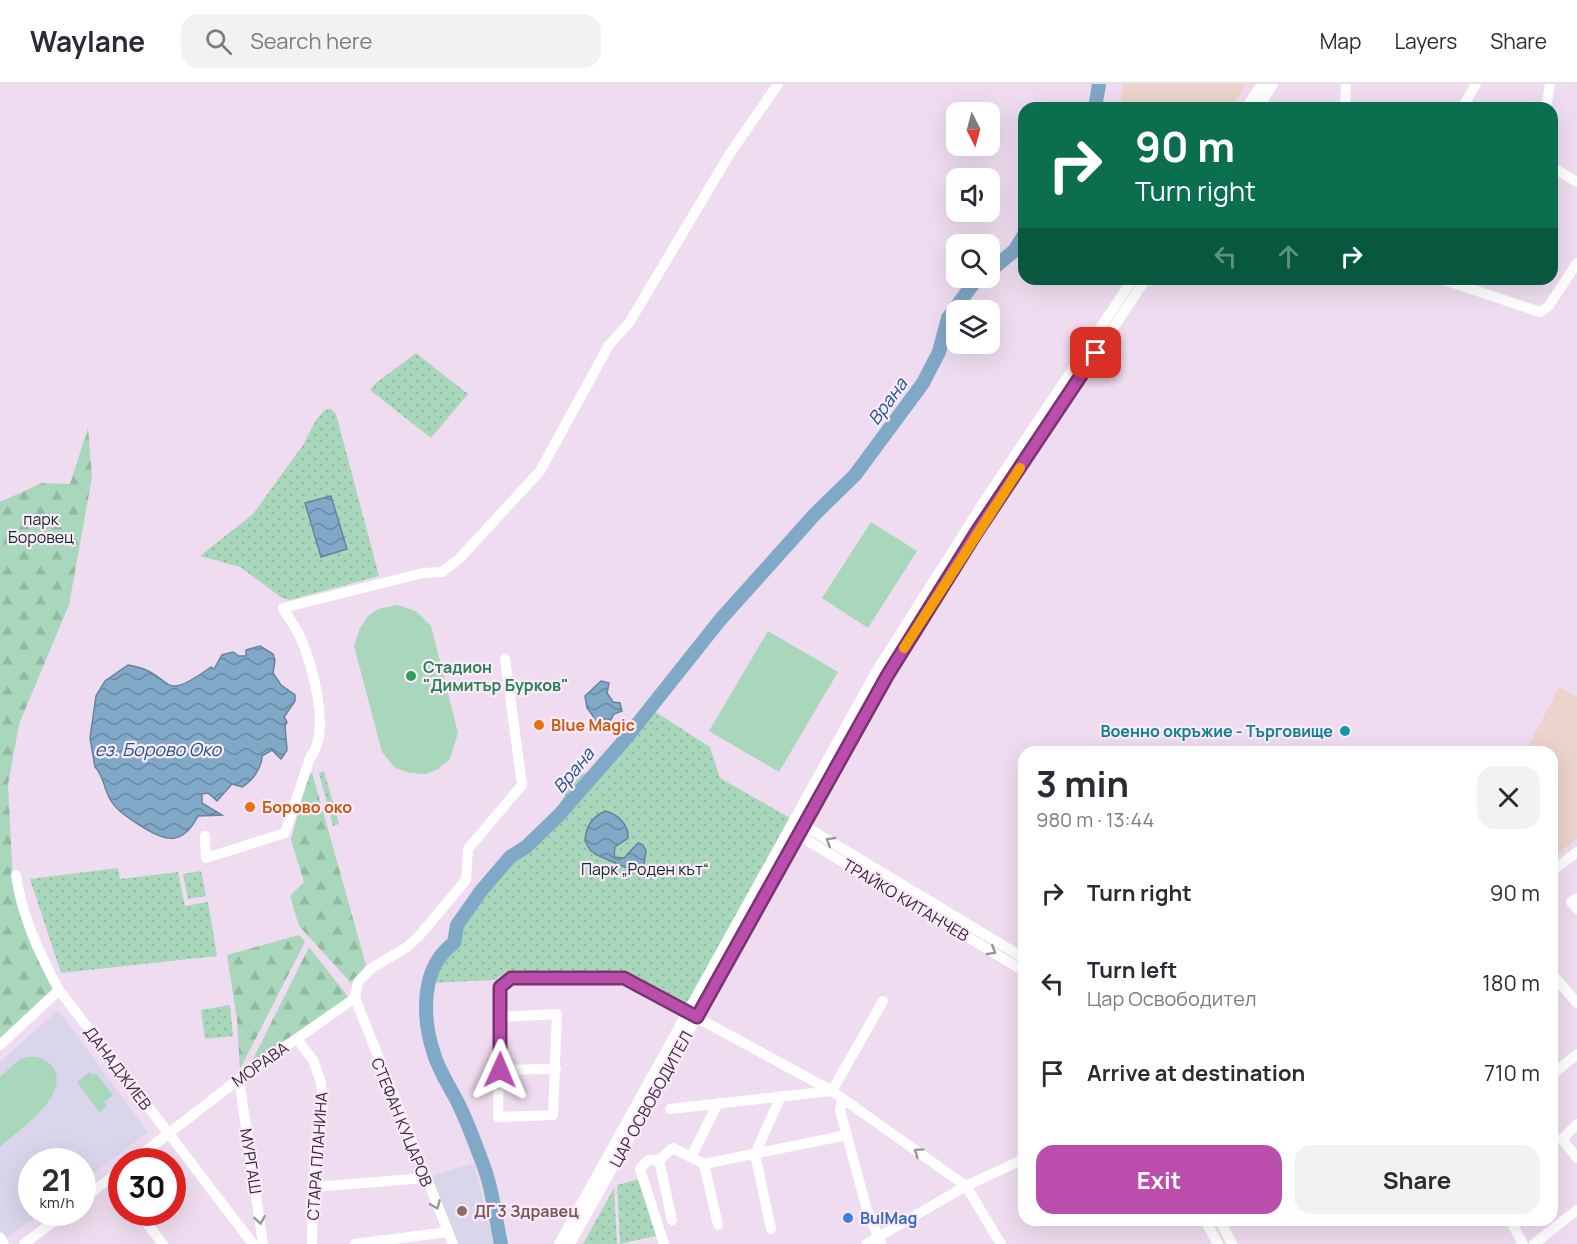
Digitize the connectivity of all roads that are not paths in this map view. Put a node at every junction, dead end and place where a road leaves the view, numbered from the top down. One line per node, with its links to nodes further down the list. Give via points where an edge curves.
1 (778, 84): 20 (street, via 729,155 629,323 609,345 540,471 486,532 442,572 423,573 283,608 299,635 316,691 321,718 316,751 285,833 206,858)
2 (1262, 84): 7 (street)
3 (1273, 84): 8 (street)
4 (1346, 84): 9 (street)
5 (1476, 84): 10 (street)
6 (1550, 84): 11 (street)
7 (1250, 102)
8 (1262, 102)
9 (1345, 102)
10 (1466, 102)
11 (1547, 102)
12 (1558, 171): 13 (street)
13 (1577, 182)
14 (1577, 263): 17 (street, via 1548,307 1540,312)
15 (1129, 285): 19 (street, ЦАР ОСВОБОДИТЕЛ, via 876,672)
16 (1142, 285): 19 (street, ЦАР ОСВОБОДИТЕЛ, via 970,543)
17 (1459, 285)
18 (505, 659): 30 (street, via 522,785 468,849 466,880 419,936 369,970 358,982)
19 (795, 827): 26 (street, ТРАЙКО КИТАНЧЕВ, one-way to 19); 27 (street, ТРАЙКО КИТАНЧЕВ, one-way to 27); 33 (street, ЦАР ОСВОБОДИТЕЛ)
20 (205, 836)
21 (1577, 852): 22 (street)
22 (1558, 866)
23 (16, 875): 29 (street, ДАНАДЖИЕВ, via 22,909)
24 (1577, 898): 25 (street, via 1571,902)
25 (1577, 909)
26 (1018, 955)
27 (1018, 967)
28 (1558, 981): 32 (street)
29 (59, 990): 36 (street); 48 (street, ДАНАДЖИЕВ)
30 (354, 998): 35 (street, МОРАВА); 57 (street, СТЕФАН КУЦАРОВ)
31 (883, 1001): 42 (street)
32 (1576, 1001)
33 (693, 1014): 34 (street, via 624,978 520,976 500,987); 42 (street); 83 (street, ЦАР ОСВОБОДИТЕЛ); 84 (street, ЦАР ОСВОБОДИТЕЛ)
34 (501, 1017): 38 (street, via 557,1014); 39 (street)
35 (297, 1038): 41 (street, МОРАВА); 59 (street, СТАРА ПЛАНИНА, via 313,1060 321,1082 323,1102)
36 (0, 1045)
37 (1577, 1054): 40 (street)
38 (556, 1069): 39 (street); 39 (street, via 553,1115 498,1117)
39 (500, 1070)
40 (1558, 1070)
41 (239, 1079): 48 (street, МОРАВА); 79 (street, МУРГАШ, one-way to 79)
42 (832, 1091): 43 (street); 44 (street)
43 (781, 1096): 45 (street); 51 (street)
44 (842, 1099): 49 (street, via 840,1110); 58 (street, one-way to 44)
45 (718, 1103): 46 (street); 52 (street)
46 (670, 1109)
47 (1577, 1124): 53 (street, via 1562,1138)
48 (169, 1134): 50 (street, МОРАВА); 78 (street, ДАНАДЖИЕВ)
49 (847, 1135): 51 (street); 73 (street)
50 (150, 1148)
51 (755, 1154): 56 (street); 70 (street)
52 (691, 1156): 54 (street, via 674,1148); 56 (street)
53 (1577, 1158)
54 (658, 1160): 61 (street); 85 (street, via 648,1160 640,1169)
55 (1018, 1162): 58 (street)
56 (704, 1164): 62 (street)
57 (424, 1178): 59 (street); 71 (street, СТЕФАН КУЦАРОВ, one-way to 71)
58 (966, 1186): 73 (street); 87 (street)
59 (313, 1187): 80 (street, СТАРА ПЛАНИНА)
60 (1577, 1210): 63 (street)
61 (672, 1220)
62 (718, 1225)
63 (1558, 1225)
64 (48, 1226): 76 (street)
65 (149, 1226): 77 (street)
66 (1208, 1226): 88 (street)
67 (1223, 1226): 89 (street)
68 (1513, 1226): 90 (street)
69 (1557, 1226): 74 (street)
70 (771, 1230)
71 (448, 1232): 81 (street); 82 (street, СТЕФАН КУЦАРОВ)
72 (0, 1238): 75 (street)
73 (879, 1241): 86 (street)
74 (1536, 1243)
75 (4, 1244)
76 (24, 1244)
77 (163, 1244)
78 (253, 1244)
79 (263, 1244)
80 (312, 1244)
81 (355, 1244)
82 (453, 1244)
83 (559, 1244)
84 (570, 1244)
85 (664, 1244)
86 (866, 1244)
87 (1001, 1244)
88 (1218, 1244)
89 (1232, 1244)
90 (1523, 1244)

